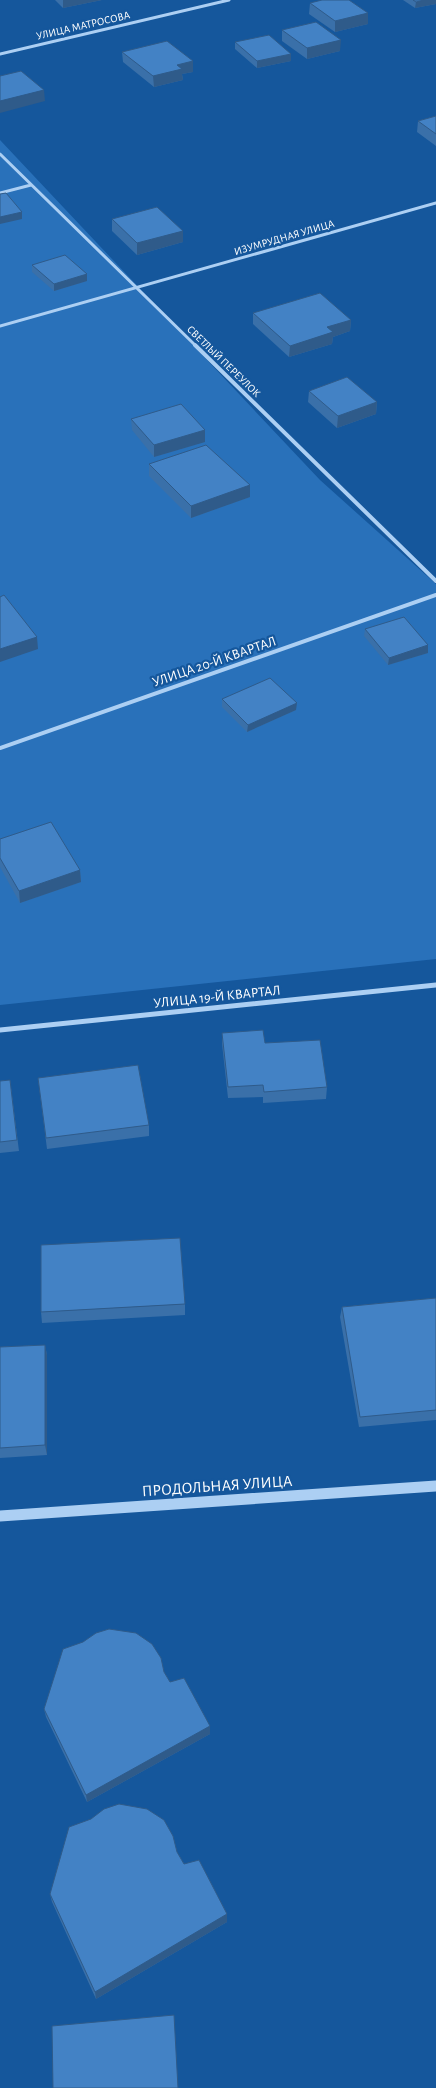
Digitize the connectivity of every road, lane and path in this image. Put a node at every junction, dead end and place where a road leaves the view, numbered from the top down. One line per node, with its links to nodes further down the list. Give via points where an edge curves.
1 (229, 0): 2 (street, УЛИЦА МАТРОСОВА)
2 (0, 54)
3 (0, 154): 4 (street, СВЕТЛЫЙ ПЕРЕУЛОК)
4 (31, 185): 5 (street); 7 (street, СВЕТЛЫЙ ПЕРЕУЛОК)
5 (0, 193)
6 (436, 203): 7 (street, ИЗУМРУДНАЯ УЛИЦА)
7 (136, 288): 8 (street, ИЗУМРУДНАЯ УЛИЦА); 9 (street, СВЕТЛЫЙ ПЕРЕУЛОК)
8 (0, 326)
9 (436, 581)
10 (436, 595): 11 (street, УЛИЦА 20-Й КВАРТАЛ)
11 (0, 748)
12 (436, 985): 13 (street, УЛИЦА 19-Й КВАРТАЛ)
13 (0, 1030)
14 (436, 1486): 15 (street, ПРОДОЛЬНАЯ УЛИЦА)
15 (0, 1516)

